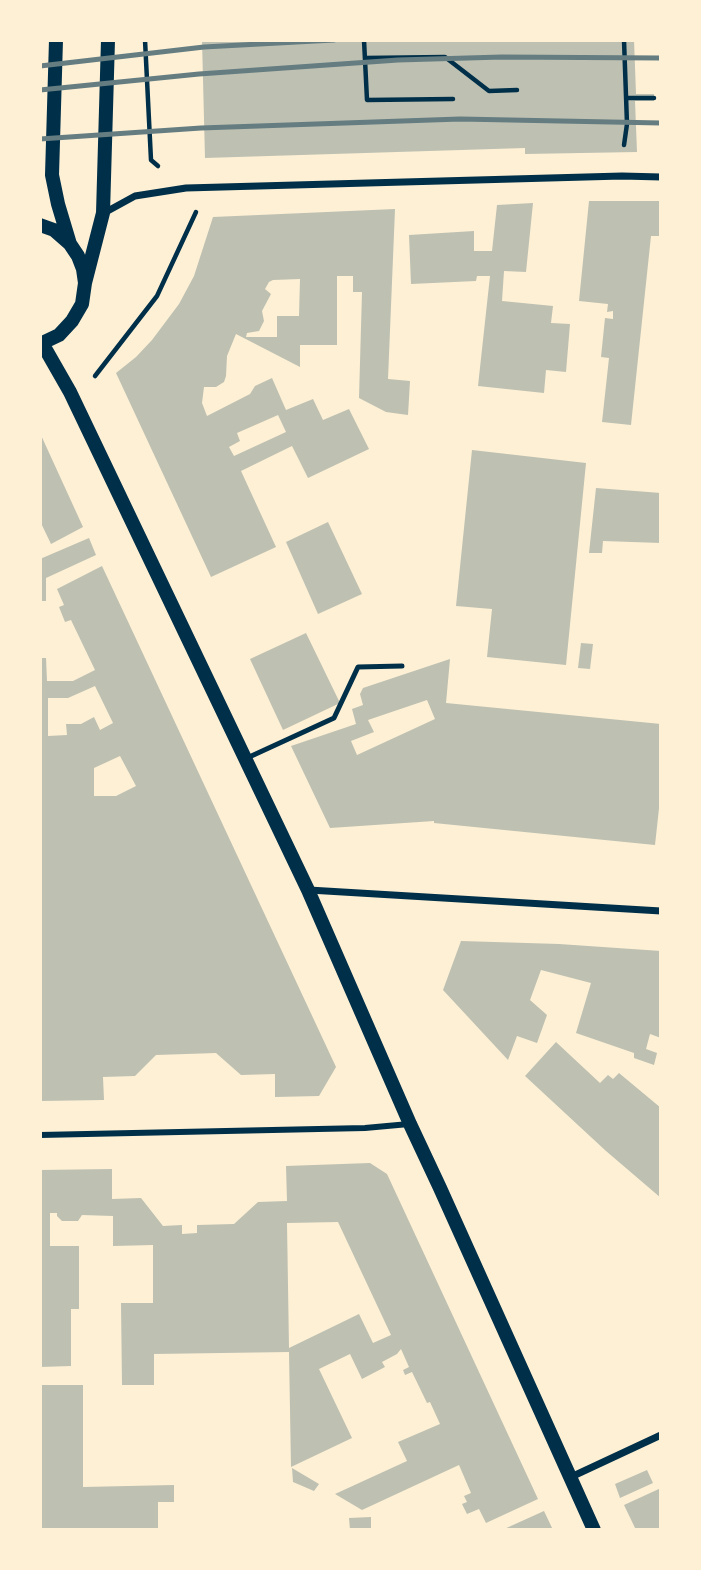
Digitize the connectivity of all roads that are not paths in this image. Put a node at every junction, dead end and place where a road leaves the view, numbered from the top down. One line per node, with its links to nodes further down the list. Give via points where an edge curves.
1 (55, 40): 6 (main road, via 52,175)
2 (108, 40): 4 (main road)
3 (661, 177): 4 (street, via 186,188 135,196)
4 (103, 214): 7 (main road)
5 (40, 225): 6 (main road)
6 (70, 244): 7 (main road)
7 (85, 283): 8 (main road, via 82,304 72,321 59,335)
8 (41, 343): 10 (main road, via 60,371)
9 (402, 666): 10 (lane, via 358,667 334,718)
10 (245, 759): 11 (main road)
11 (308, 890): 12 (street); 13 (main road)
12 (661, 911)
13 (410, 1124): 14 (street); 16 (main road)
14 (40, 1135)
15 (661, 1435): 16 (street)
16 (570, 1477): 17 (main road)
17 (594, 1530)

